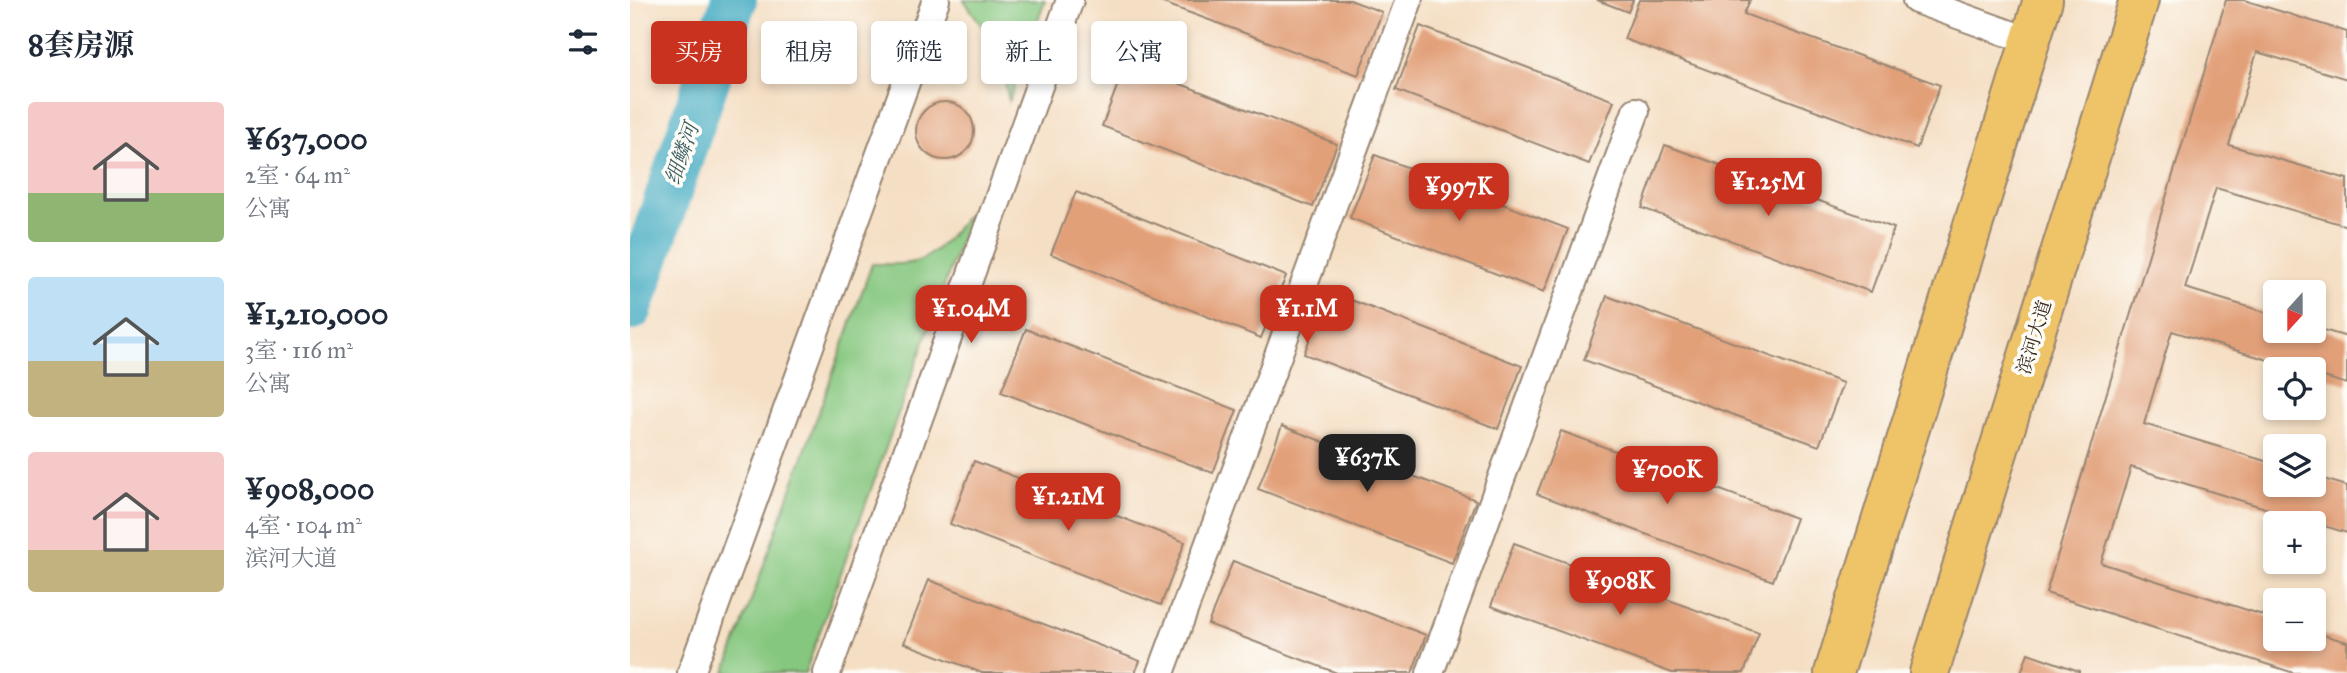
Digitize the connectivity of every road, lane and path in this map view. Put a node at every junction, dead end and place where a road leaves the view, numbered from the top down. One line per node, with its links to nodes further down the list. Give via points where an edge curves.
1 (936, 0): 9 (street)
2 (1070, 0): 10 (street)
3 (1409, 0): 11 (street)
4 (1916, 0): 7 (street)
5 (2043, 0): 7 (main road)
6 (2139, 0): 14 (main road, 滨河大道)
7 (2030, 41): 13 (main road)
8 (1636, 111): 12 (street)
9 (691, 673)
10 (827, 673)
11 (1161, 673)
12 (1430, 673)
13 (1834, 673)
14 (1929, 673)

